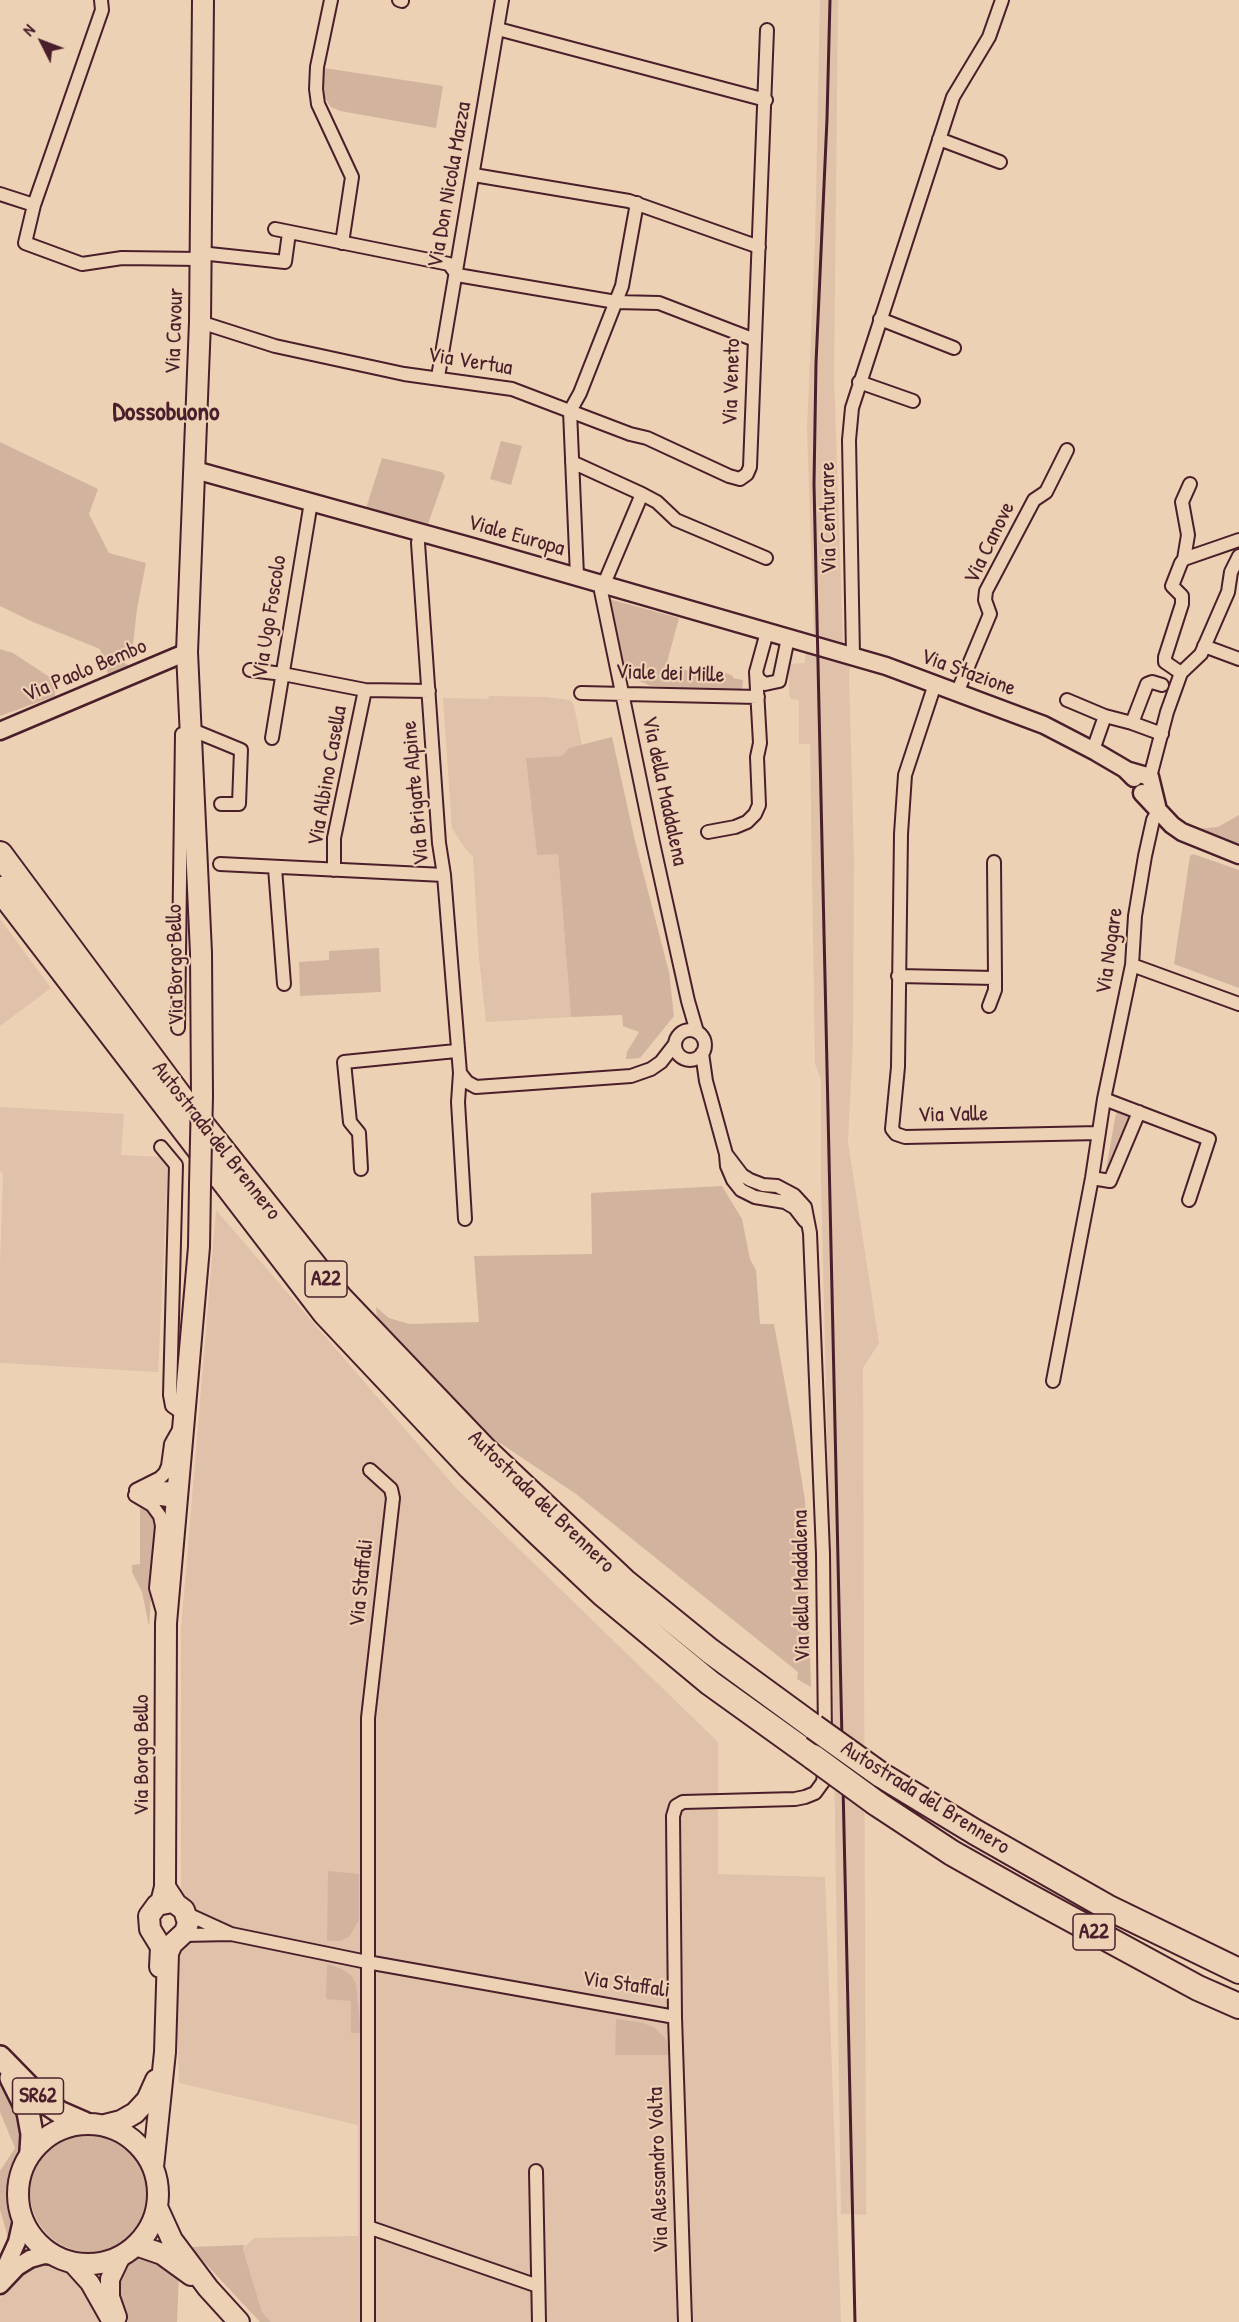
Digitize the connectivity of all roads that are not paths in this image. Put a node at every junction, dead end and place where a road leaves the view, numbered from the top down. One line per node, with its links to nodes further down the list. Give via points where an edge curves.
1 (101, 0): 14 (street, via 102,10)
2 (203, 0): 19 (main road, Via Cavour)
3 (331, 0): 17 (street, via 316,89 318,104 352,177)
4 (502, 0): 6 (street, Via Don Nicola Mazza)
5 (1002, 0): 9 (street, Via Centurare, via 989,38 953,97)
6 (498, 29): 8 (street); 11 (street, Via Don Nicola Mazza)
7 (767, 30): 8 (street, Via Veneto)
8 (765, 100): 18 (street, Via Veneto)
9 (939, 139): 10 (street); 22 (street, Via Centurare)
10 (1000, 162)
11 (474, 175): 13 (street); 20 (street, Via Don Nicola Mazza)
12 (0, 194): 14 (street)
13 (637, 203): 18 (street); 21 (street)
14 (34, 205): 19 (street, via 25,243 82,264 122,258)
15 (274, 229): 16 (street)
16 (289, 233): 17 (street); 19 (street, via 285,262)
17 (342, 243): 20 (street, via 449,264)
18 (759, 247): 24 (street, Via Veneto)
19 (200, 256): 23 (main road, Via Cavour)
20 (457, 274): 21 (street); 26 (street, Via Don Nicola Mazza)
21 (616, 302): 24 (street, via 659,303); 29 (street)
22 (880, 319): 25 (street); 27 (street, Via Centurare)
23 (200, 322): 26 (street, Via Vertua, via 275,346 404,374); 32 (main road, Via Cavour)
24 (755, 340): 29 (street, Via Veneto, via 750,467 740,479 647,438)
25 (954, 348)
26 (438, 377): 29 (street, Via Vertua, via 512,389)
27 (859, 382): 28 (street); 47 (street, Via Centurare, via 849,440)
28 (913, 401)
29 (570, 411): 31 (street)
30 (1067, 450): 60 (street, Via Canove, via 1046,492 1034,500 986,591 990,614)
31 (572, 462): 34 (street); 41 (street)
32 (195, 470): 35 (street, Viale Europa); 48 (main road, Via Cavour)
33 (1190, 484): 40 (street, via 1182,502 1188,535)
34 (642, 494): 39 (street, via 676,520); 42 (street)
35 (311, 502): 36 (street, Viale Europa); 53 (street, Via Ugo Foscolo)
36 (420, 532): 41 (street, Viale Europa); 57 (street, Via Brigate Alpine)
37 (1239, 540): 40 (street)
38 (1239, 556): 45 (street)
39 (766, 558)
40 (1184, 559): 52 (street, via 1172,586 1182,596 1182,604 1165,657 1165,662)
41 (577, 576): 42 (street, Viale Europa)
42 (604, 585): 43 (street, Viale Europa); 59 (street, Via della Maddalena, via 601,591)
43 (767, 632): 44 (street, Viale Europa); 51 (street, Viale dei Mille)
44 (788, 638): 46 (street, Viale Europa); 51 (street, Viale dei Mille, via 779,681 765,684)
45 (1204, 646): 49 (street); 52 (street)
46 (824, 648): 47 (street, Via Stazione)
47 (853, 655): 54 (street, Via Stazione)
48 (187, 658): 65 (main road, Via Borgo Bello); 66 (street, Via Paolo Bembo)
49 (1239, 659)
50 (250, 670): 53 (street)
51 (756, 672): 61 (street)
52 (1181, 673): 67 (street)
53 (283, 674): 56 (street); 68 (street, Via Ugo Foscolo)
54 (935, 684): 60 (street, Via Stazione); 83 (street, Via Valle, via 906,775)
55 (1162, 685): 64 (street, via 1148,684)
56 (365, 690): 57 (street); 79 (street, Via Albino Casella, via 334,838)
57 (429, 691): 80 (street, Via Brigate Alpine)
58 (581, 693): 59 (street, Viale dei Mille)
59 (623, 693): 61 (street, Viale dei Mille); 87 (street, Via della Maddalena)
60 (957, 693): 69 (street, Via Stazione, via 1044,724)
61 (758, 697): 73 (street, via 759,805 747,822)
62 (1067, 700): 63 (street)
63 (1105, 716): 64 (street); 69 (street)
64 (1132, 723): 67 (street)
65 (190, 725): 71 (street, via 241,750 239,804); 89 (street, Via Borgo Bello, via 182,728); 108 (main road, Via Borgo Bello, bridge, via 201,953 202,1096 199,1247)
66 (0, 731)
67 (1162, 735): 70 (street)
68 (272, 738)
69 (1093, 750): 70 (street, Via Stazione)
70 (1140, 780): 72 (street, Via Stazione)
71 (221, 804)
72 (1158, 811): 75 (street, Via Stazione, via 1182,832); 82 (street, Via Nogare, via 1145,856)
73 (708, 832)
74 (0, 854): 119 (highway, Autostrada del Brennero / A22, bridge, via 187,1106 340,1298 484,1449 624,1581 710,1651 881,1775 1107,1907)
75 (1239, 855)
76 (994, 861): 84 (street)
77 (220, 864): 78 (street)
78 (275, 868): 79 (street); 85 (street)
79 (334, 870): 80 (street)
80 (444, 875): 93 (street, Via Brigate Alpine)
81 (0, 889): 120 (highway, Autostrada del Brennero / A22, bridge, via 325,1313 471,1467 603,1594 710,1683 952,1853 1198,1988)
82 (1132, 965): 86 (street); 99 (street, Via Nogare)
83 (898, 976): 84 (street); 101 (street, Via Valle, via 898,1078 892,1126 896,1134 905,1137)
84 (995, 978): 88 (street)
85 (284, 984)
86 (1239, 1004)
87 (690, 1006): 90 (street, Via della Maddalena); 91 (street, Via della Maddalena)
88 (989, 1006)
89 (178, 1028)
90 (682, 1032): 91 (street); 92 (street, Via della Maddalena)
91 (697, 1032): 94 (street, Via della Maddalena, via 704,1039)
92 (675, 1044): 95 (street, Via della Maddalena, via 678,1054); 96 (street)
93 (456, 1051): 97 (street, Via Brigate Alpine); 103 (street, via 344,1062 350,1122 359,1133)
94 (702, 1053): 95 (street); 98 (street, Via della Maddalena)
95 (685, 1058): 96 (street); 98 (street, Via della Maddalena)
96 (665, 1060): 97 (street, via 631,1076 487,1087 476,1087)
97 (460, 1073): 106 (street, Via Brigate Alpine)
98 (706, 1081): 113 (street, Via della Maddalena, via 733,1180 741,1190 755,1197 785,1202 795,1208 810,1233 823,1554 825,1737 822,1782 815,1793 795,1799 691,1801)
99 (1104, 1099): 100 (street); 101 (street, Via Nogare)
100 (1139, 1112): 104 (street, via 1110,1181); 105 (street, via 1209,1139)
101 (1099, 1133): 104 (street, Via Nogare)
102 (161, 1147): 108 (street, via 176,1165 170,1395 172,1406)
103 (361, 1169)
104 (1092, 1178): 107 (street, Via Nogare)
105 (1189, 1200)
106 (465, 1219)
107 (1053, 1382)
108 (184, 1418): 110 (street, Via Borgo Bello, via 171,1444 165,1473); 111 (main road, Via Borgo Bello)
109 (370, 1470): 118 (street, Via Staffali, via 391,1489 393,1498 368,1718)
110 (135, 1492): 111 (street); 112 (street, Via Borgo Bello, via 160,1516 156,1588)
111 (176, 1495): 112 (main road, Via Borgo Bello)
112 (166, 1623): 114 (main road, Via Borgo Bello)
113 (676, 1806): 121 (street, Via Staffali)
114 (172, 1902): 115 (street, Via Staffali); 116 (main road, Via Borgo Bello, via 188,1923); 117 (main road, Via Borgo Bello, via 153,1908 148,1920)
115 (231, 1934): 116 (street, Via Staffali); 118 (street, Via Staffali)
116 (181, 1937): 117 (main road, via 171,1941); 126 (main road, Via Borgo Bello, via 168,1953 165,2052)
117 (157, 1939): 124 (main road, Via Borgo Bello, via 161,1947 156,2082 135,2113)
118 (367, 1962): 121 (street, Via Staffali); 130 (street)
119 (1239, 1971)
120 (1239, 2006)
121 (675, 2018): 142 (street, Via Alessandro Volta)
122 (0, 2058): 123 (highway, SR62, via 43,2101); 125 (highway, SR62, via 28,2112)
123 (84, 2123): 124 (main road, Via Borgo Bello / SR62); 125 (main road, Via Borgo Bello / SR62, via 55,2132)
124 (105, 2125): 126 (main road, Via Borgo Bello / SR62, via 134,2140)
125 (31, 2151): 129 (main road, Via Borgo Bello / SR62, via 18,2185)
126 (153, 2167): 128 (main road, Via Borgo Bello / SR62)
127 (536, 2171): 135 (street)
128 (157, 2207): 131 (main road, Via Borgo Bello / SR62, via 152,2221); 136 (main road, via 172,2240)
129 (22, 2220): 132 (main road, Via Borgo Bello / SR62, via 36,2241); 133 (street, via 17,2242)
130 (368, 2227): 135 (street); 140 (street)
131 (128, 2250): 132 (main road, via 105,2262 89,2264); 136 (main road, via 162,2254); 138 (main road, Via Borgo Bello / SR62, via 110,2279 110,2297)
132 (64, 2259): 134 (street, via 44,2255 30,2259); 137 (main road, Via Borgo Bello / SR62, via 90,2283)
133 (0, 2278)
134 (0, 2285)
135 (538, 2286): 141 (street)
136 (208, 2288): 139 (main road)
137 (112, 2322)
138 (118, 2322)
139 (239, 2322)
140 (368, 2322)
141 (539, 2322)
142 (685, 2322)

